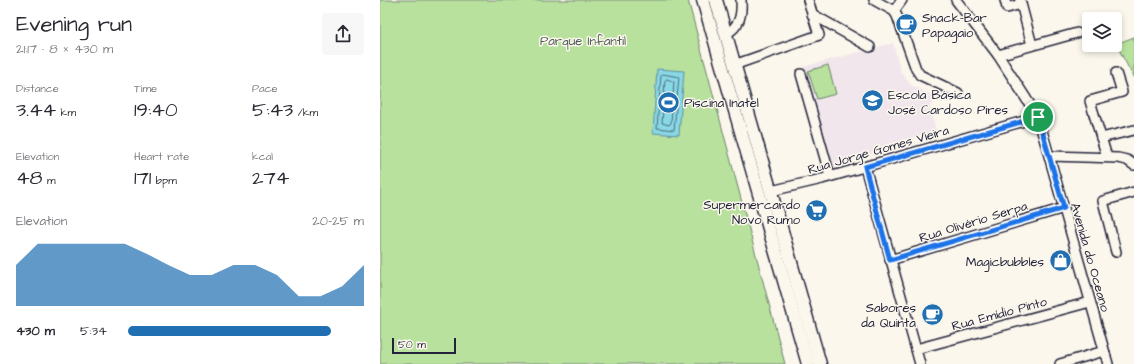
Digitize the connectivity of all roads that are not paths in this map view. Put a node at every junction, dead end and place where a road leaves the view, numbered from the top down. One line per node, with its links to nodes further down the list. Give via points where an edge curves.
1 (703, 0): 37 (main road)
2 (716, 0): 13 (main road)
3 (742, 0): 13 (street, via 742,15 739,22)
4 (808, 0): 11 (street)
5 (874, 0): 10 (street)
6 (902, 0): 10 (street)
7 (956, 0): 16 (street, Avenida do Oceano)
8 (1005, 0): 9 (street, via 1007,8)
9 (1020, 2): 14 (street)
10 (894, 11): 20 (street, via 920,75)
11 (812, 14): 15 (street); 17 (street, via 819,35)
12 (1077, 33): 14 (street)
13 (726, 34): 17 (main road)
14 (1032, 45): 16 (street)
15 (870, 47)
16 (998, 54): 21 (street, Avenida do Oceano)
17 (734, 65): 29 (main road)
18 (1116, 73): 23 (street, via 1122,92 1090,101)
19 (801, 74): 28 (street)
20 (958, 93)
21 (1038, 117): 24 (street, Avenida do Oceano); 27 (street, Rua Jorge Gomes Vieira)
22 (1134, 130): 23 (street)
23 (1101, 138): 25 (street)
24 (1050, 156): 25 (street); 31 (street, Avenida do Oceano)
25 (1107, 157): 26 (street, via 1127,160)
26 (1134, 165)
27 (865, 167): 28 (street, Rua Jorge Gomes Vieira); 33 (street)
28 (830, 176): 29 (street, Rua Jorge Gomes Vieira)
29 (771, 191): 38 (main road)
30 (1134, 192): 32 (street, via 1103,201)
31 (1064, 208): 33 (street, Rua Olivério Serpa); 34 (street, Avenida do Oceano)
32 (1116, 252)
33 (890, 260): 35 (street)
34 (1090, 302): 35 (street, Rua Emídio Pinto); 36 (street, Avenida do Oceano)
35 (916, 349): 39 (street)
36 (1104, 351): 40 (street); 41 (street, Avenida do Oceano)
37 (808, 364)
38 (820, 364)
39 (920, 364)
40 (1060, 364)
41 (1108, 364)

